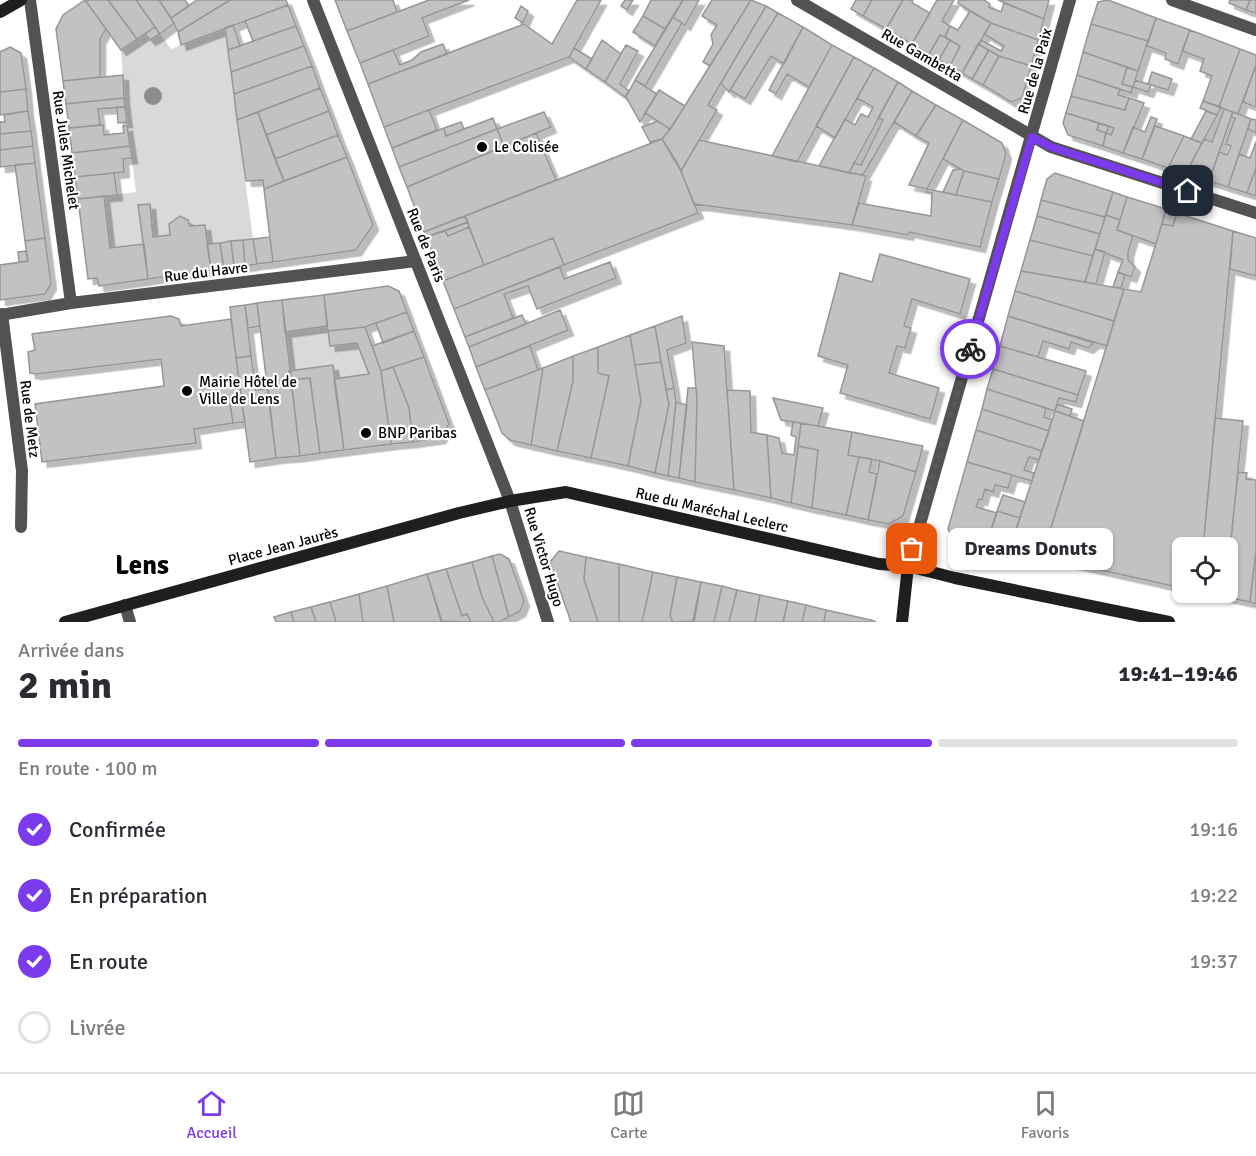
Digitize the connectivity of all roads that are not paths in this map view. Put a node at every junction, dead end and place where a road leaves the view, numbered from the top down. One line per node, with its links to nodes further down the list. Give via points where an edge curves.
1 (21, 0): 7 (main road)
2 (30, 0): 12 (street, Rue Jules Michelet)
3 (313, 0): 11 (street, Rue de Paris)
4 (797, 0): 9 (street, Rue Gambetta)
5 (1070, 0): 9 (street, Rue de la Paix)
6 (1172, 0): 8 (street)
7 (0, 12)
8 (1256, 30)
9 (1032, 137): 10 (street, Rue Gambetta, via 1051,147); 16 (street, Rue de la Paix)
10 (1256, 213)
11 (416, 261): 12 (street, Rue du Havre); 14 (street, Rue de Paris)
12 (71, 303): 13 (street, Rue du Havre)
13 (1, 314): 15 (street, Rue de Metz, via 21,471)
14 (510, 501): 16 (main road, Rue du Maréchal Leclerc, via 566,492 879,564); 17 (main road, Place Jean Jaurès); 18 (street, Rue Victor Hugo)
15 (21, 527)
16 (908, 566): 21 (main road); 22 (main road, Rue du Maréchal Leclerc)
17 (125, 605): 19 (main road, Place Jean Jaurès); 20 (street)
18 (546, 621)
19 (65, 622)
20 (130, 622)
21 (902, 622)
22 (1169, 622)

